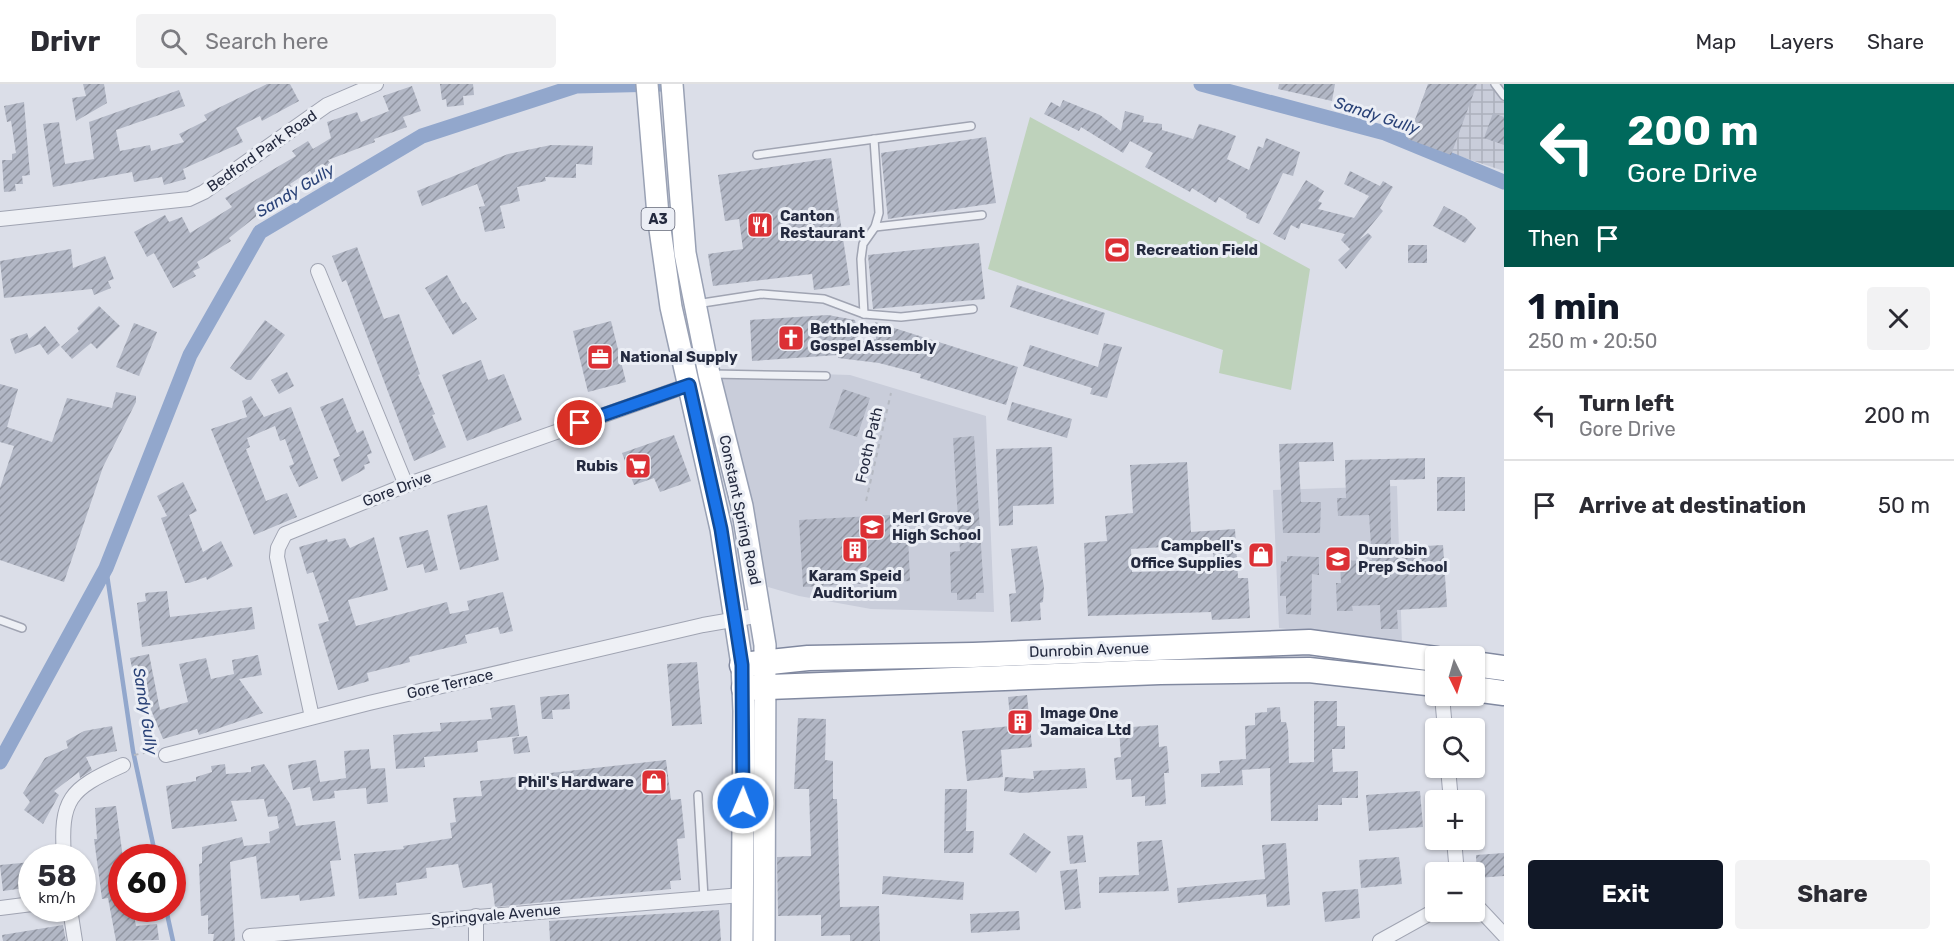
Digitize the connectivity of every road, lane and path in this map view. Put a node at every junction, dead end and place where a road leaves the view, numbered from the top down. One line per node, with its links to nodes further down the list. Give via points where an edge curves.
1 (376, 84): 10 (street, Bedford Park Road, via 327,105 189,199)
2 (647, 84): 18 (main road, Constant Spring Road / A3, via 662,254)
3 (672, 84): 13 (main road, Constant Spring Road / A3, via 685,253)
4 (1495, 84): 5 (lane)
5 (1504, 96)
6 (971, 126): 7 (lane)
7 (874, 139): 8 (lane); 11 (lane, via 879,213)
8 (757, 155)
9 (982, 215): 11 (lane)
10 (0, 219)
11 (875, 227): 15 (lane, via 863,244 861,259)
12 (318, 271): 20 (street)
13 (694, 304): 15 (lane, via 762,294 824,299); 16 (main road, Constant Spring Road / A3)
14 (973, 309): 15 (lane, via 902,317)
15 (864, 314)
16 (709, 374): 17 (lane); 22 (main road, Constant Spring Road / A3, via 742,506)
17 (826, 376)
18 (689, 385): 20 (street, Gore Drive); 23 (main road, Constant Spring Road / A3, via 721,529)
19 (891, 393): 21 (path, Footh Path)
20 (406, 485): 33 (street, Gore Drive, via 292,530 280,541 277,557)
21 (867, 501)
22 (761, 615): 23 (street, Gore Terrace); 29 (main road, Constant Spring Road / A3)
23 (735, 619): 29 (main road, Constant Spring Road / A3); 33 (street, Gore Terrace)
24 (0, 620): 25 (lane)
25 (22, 628)
26 (1425, 658): 29 (highway, Dunrobin Avenue, via 1309,642 808,658)
27 (1485, 665): 28 (highway)
28 (1504, 668)
29 (754, 676): 30 (highway, Dunrobin Avenue, via 1309,670); 39 (main road, Constant Spring Road / A3); 53 (main road, Constant Spring Road / A3)
30 (1425, 683)
31 (1485, 690): 32 (highway)
32 (1504, 693)
33 (312, 717): 35 (street, Gore Terrace)
34 (149, 752): 36 (path)
35 (166, 755)
36 (127, 760): 38 (street, via 80,787 66,808)
37 (698, 795): 40 (lane)
38 (63, 844)
39 (742, 895): 40 (street, Springvale Avenue); 52 (main road, Constant Spring Road / A3)
40 (704, 898): 44 (street, Springvale Avenue)
41 (18, 906): 42 (street)
42 (0, 908)
43 (1485, 915): 47 (street)
44 (476, 916): 49 (street, Springvale Avenue); 51 (street)
45 (1425, 916): 54 (street)
46 (72, 922): 50 (street)
47 (1504, 935)
48 (250, 936): 49 (street, Springvale Avenue)
49 (279, 937)
50 (75, 941)
51 (476, 941)
52 (742, 941)
53 (764, 941)
54 (1380, 941)

